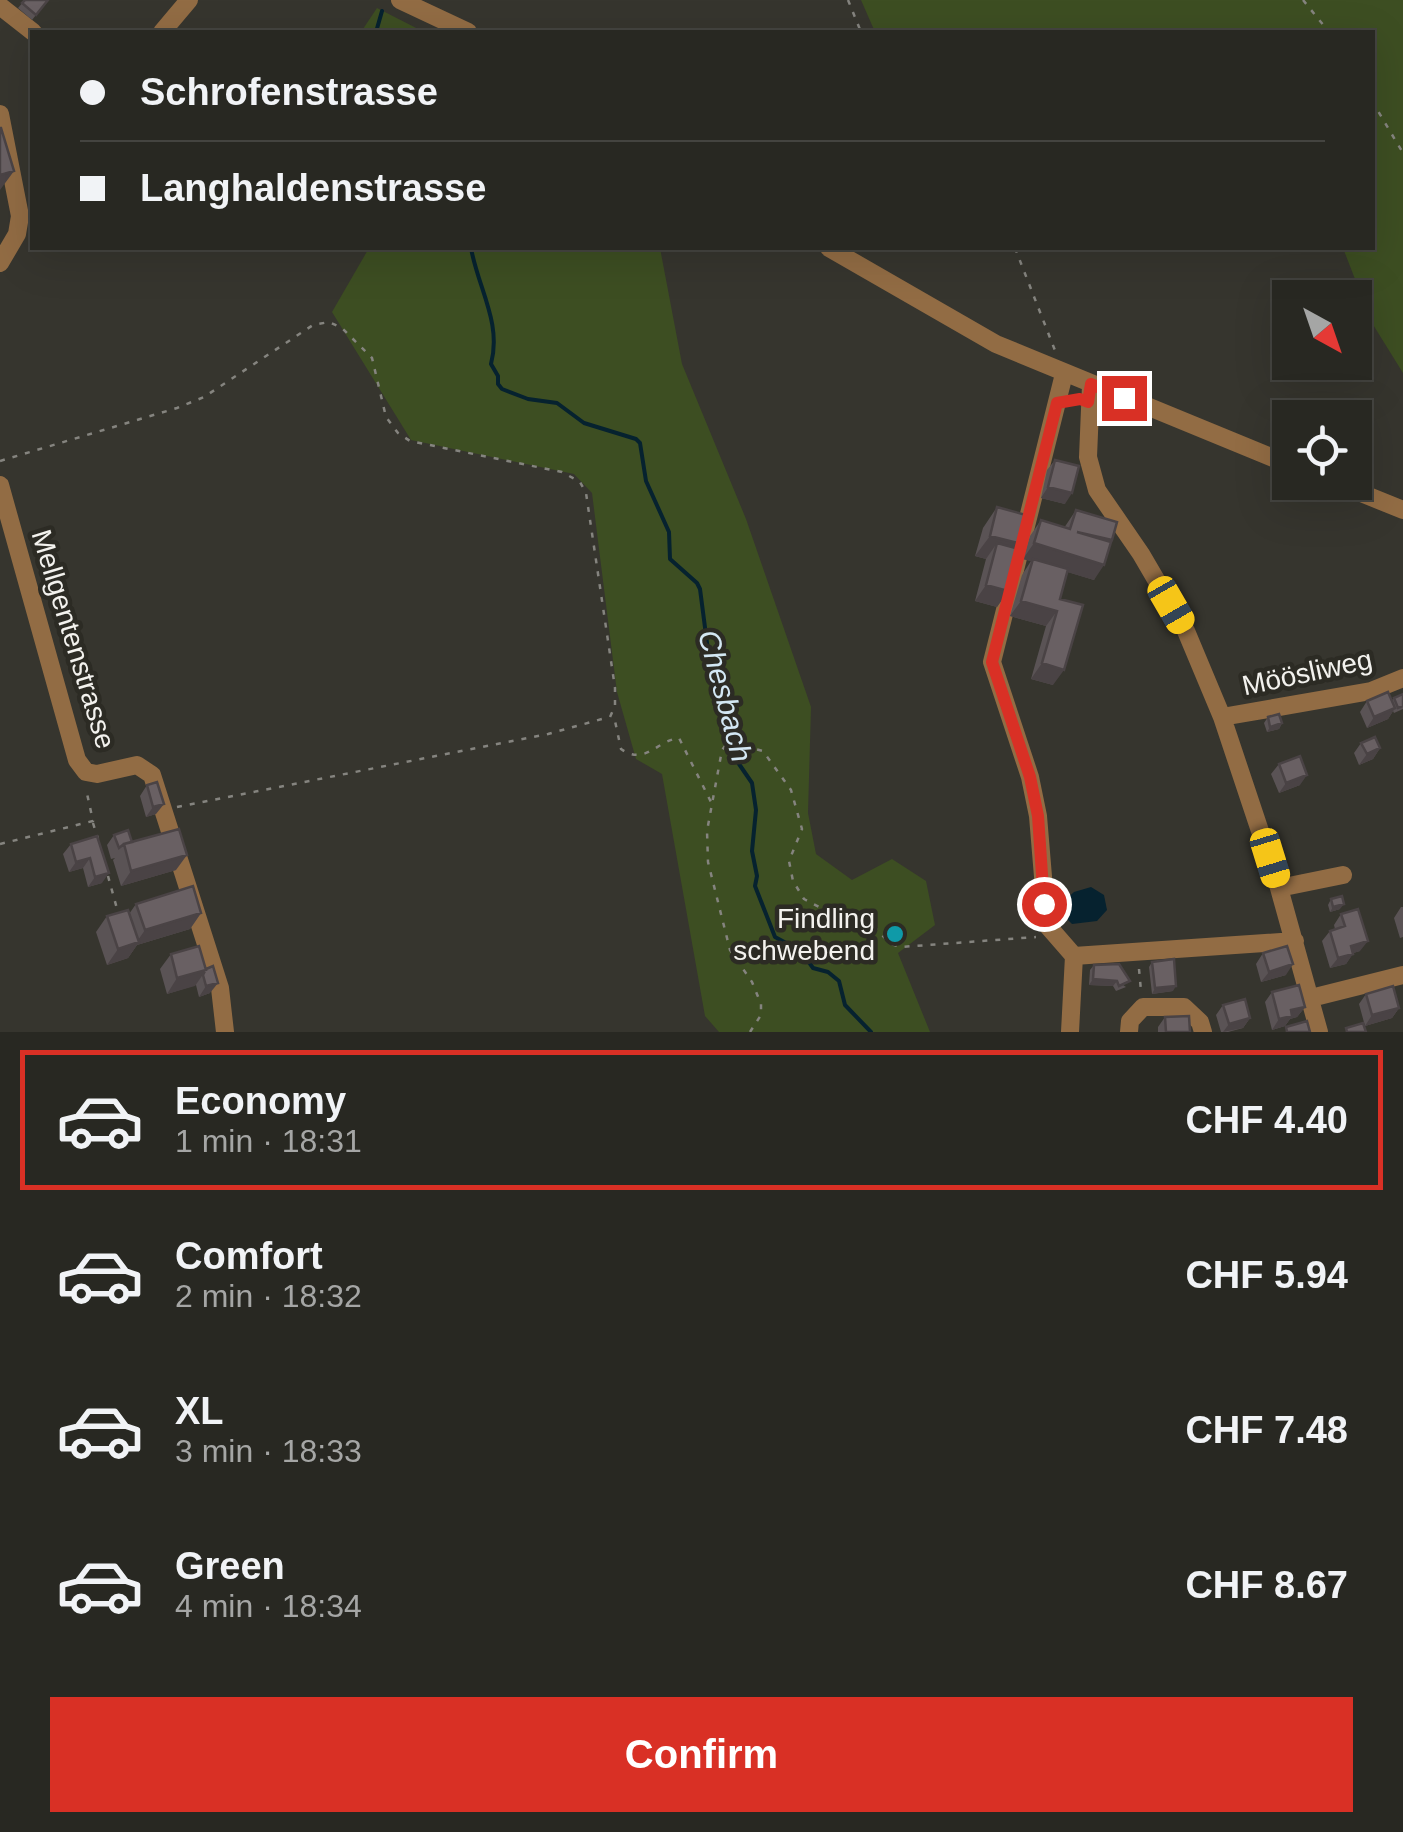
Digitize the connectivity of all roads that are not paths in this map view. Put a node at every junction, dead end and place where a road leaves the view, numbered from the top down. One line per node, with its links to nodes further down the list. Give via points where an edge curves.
1 (189, 0): 5 (street)
2 (400, 0): 6 (street)
3 (0, 6): 4 (street)
4 (30, 30)
5 (164, 30)
6 (464, 30)
7 (0, 114): 9 (street)
8 (30, 183): 9 (street)
9 (16, 199): 11 (street, via 16,234)
10 (832, 250): 12 (street, via 966,328)
11 (0, 262)
12 (1058, 372): 13 (street); 14 (street)
13 (1089, 393): 14 (street); 15 (street); 20 (street, via 1088,457 1097,490 1186,631)
14 (1057, 403): 24 (street, via 992,662 1030,777 1047,925)
15 (1272, 459)
16 (0, 485): 27 (street, Mellgentenstrasse, via 77,760 86,772 136,766 152,775 220,988)
17 (1372, 497): 18 (street)
18 (1403, 510)
19 (1403, 678): 20 (street, Möösliweg, via 1370,691)
20 (1222, 717): 22 (street)
21 (1343, 875): 22 (street)
22 (1280, 888): 23 (street)
23 (1295, 941): 24 (street); 26 (street)
24 (1074, 956): 28 (street)
25 (1403, 975): 26 (street)
26 (1311, 998): 31 (street)
27 (225, 1032)
28 (1070, 1032)
29 (1130, 1032): 30 (street, via 1143,1008 1184,1007)
30 (1203, 1032)
31 (1319, 1032)

